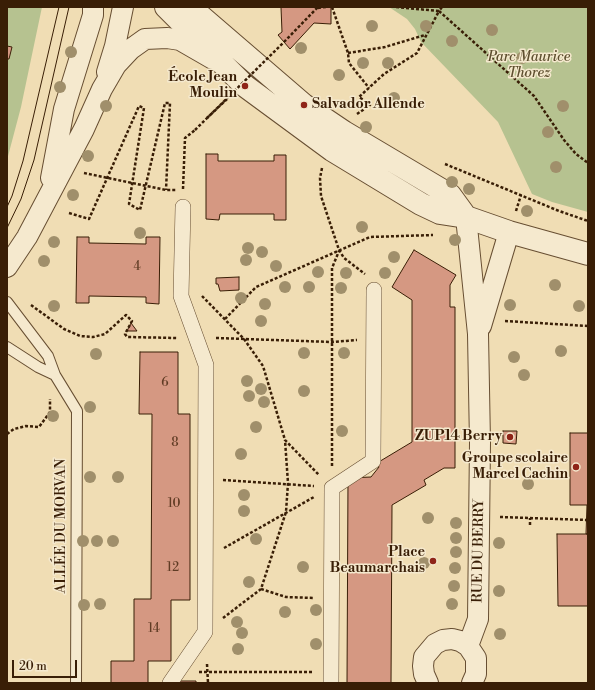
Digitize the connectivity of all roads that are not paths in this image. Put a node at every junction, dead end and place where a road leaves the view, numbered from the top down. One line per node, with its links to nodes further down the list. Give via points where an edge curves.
1 (123, 7): 6 (street)
2 (166, 7): 5 (street)
3 (190, 7): 9 (street, via 304,105 450,195)
4 (96, 10): 7 (street, via 64,109)
5 (224, 65): 6 (street, via 180,40 145,39 116,65); 9 (street, via 245,86 332,150 421,204 440,213)
6 (102, 89): 7 (street, via 84,129)
7 (48, 194): 12 (street, via 27,237)
8 (183, 207): 19 (street, via 181,296 206,365 204,632)
9 (466, 217): 10 (street); 15 (street, RUE DU BERRY)
10 (509, 232): 11 (street); 15 (street, RUE DU BERRY)
11 (588, 254)
12 (7, 267)
13 (374, 290): 20 (street, via 373,461 332,488)
14 (7, 302): 17 (lane, via 48,356)
15 (478, 334): 18 (street, RUE DU BERRY, via 478,619)
16 (7, 347): 17 (lane)
17 (55, 375): 21 (lane, ALLÉE DU MORVAN, via 76,410)
18 (468, 646): 22 (street, via 460,641 443,640 435,644 429,650 423,666); 23 (street, via 476,658 477,666)
19 (174, 677)
20 (331, 677)
21 (76, 683)
22 (428, 683)
23 (472, 683)

